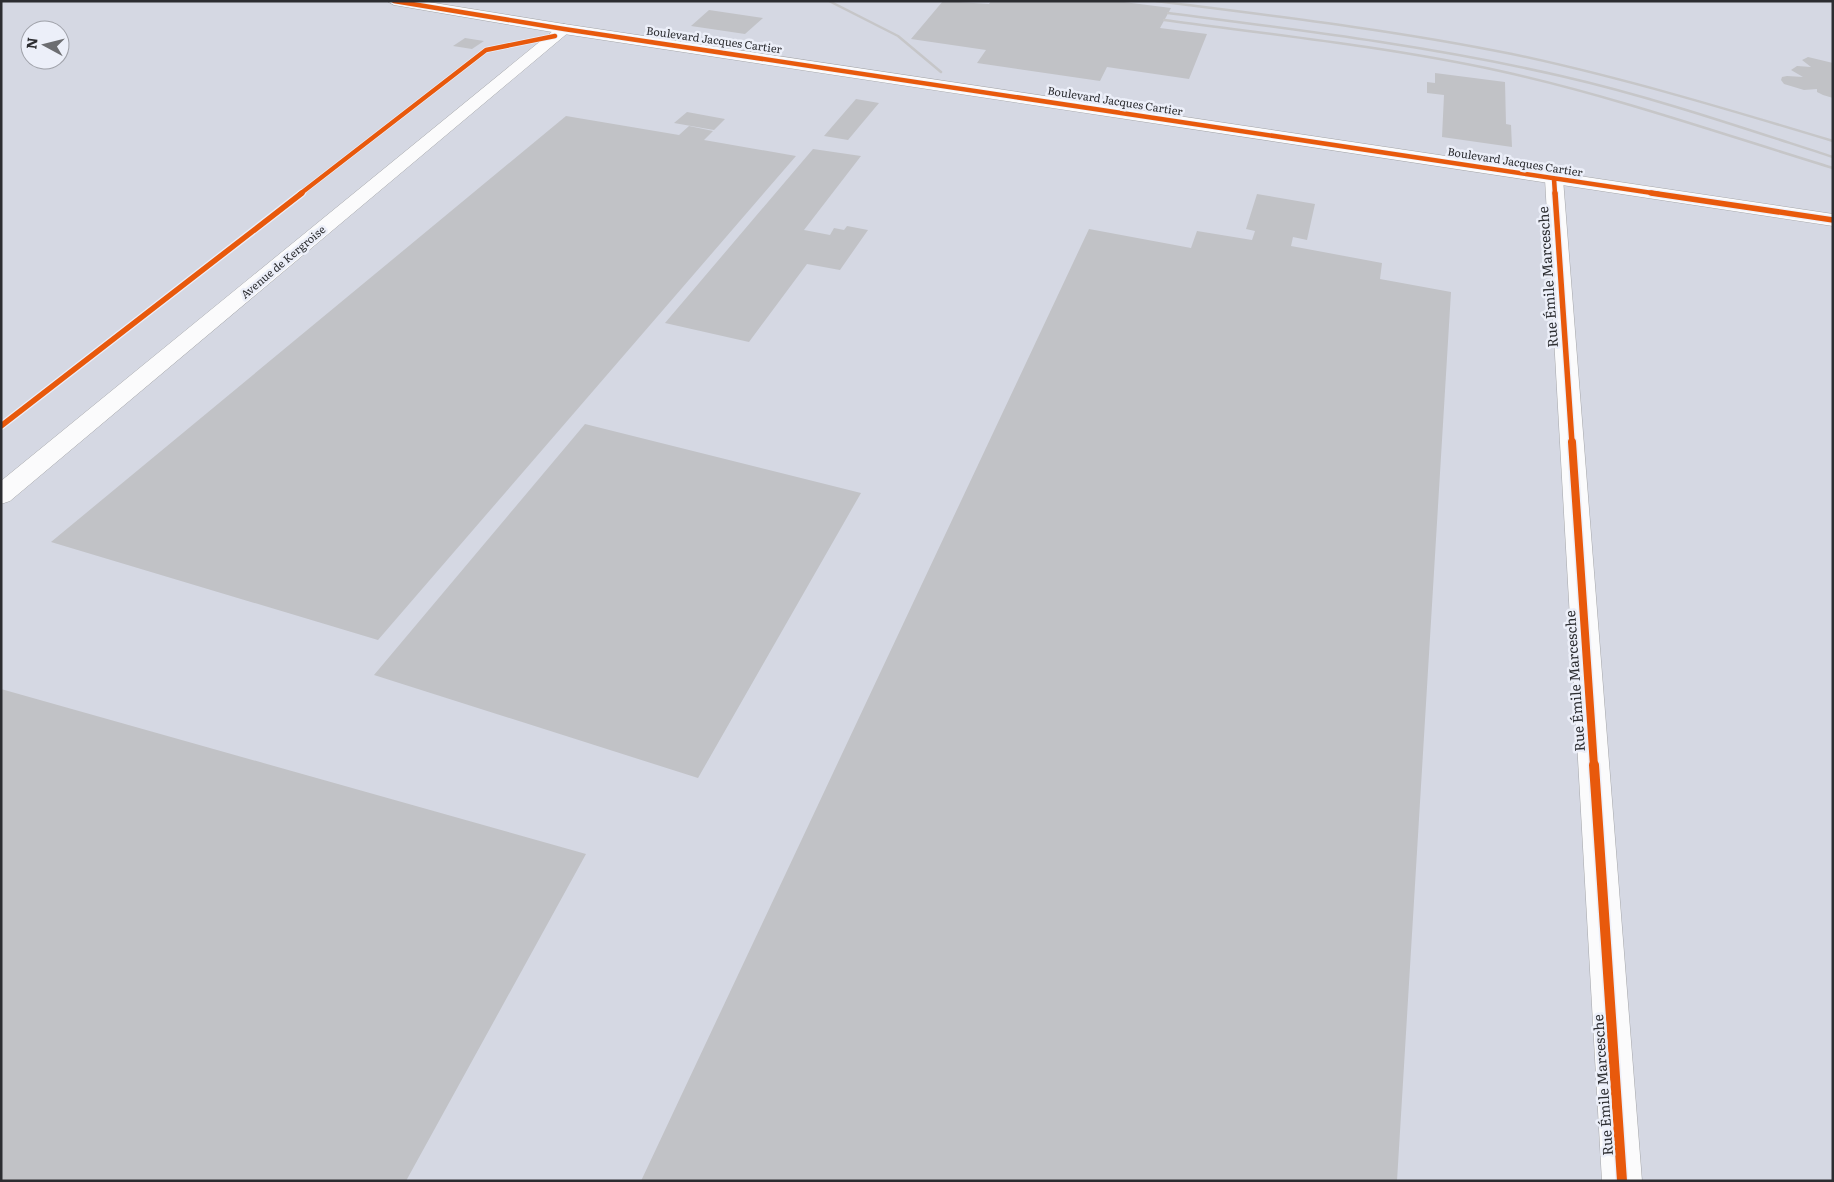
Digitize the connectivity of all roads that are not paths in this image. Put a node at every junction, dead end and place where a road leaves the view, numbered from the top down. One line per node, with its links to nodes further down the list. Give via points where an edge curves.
1 (394, 1): 2 (street, Boulevard Jacques Cartier)
2 (564, 29): 3 (street, Boulevard Jacques Cartier); 5 (street, Avenue de Kergroise)
3 (1554, 179): 4 (street, Boulevard Jacques Cartier); 6 (street, Rue Émile Marcesche)
4 (1833, 220)
5 (1, 495)
6 (1622, 1181)

